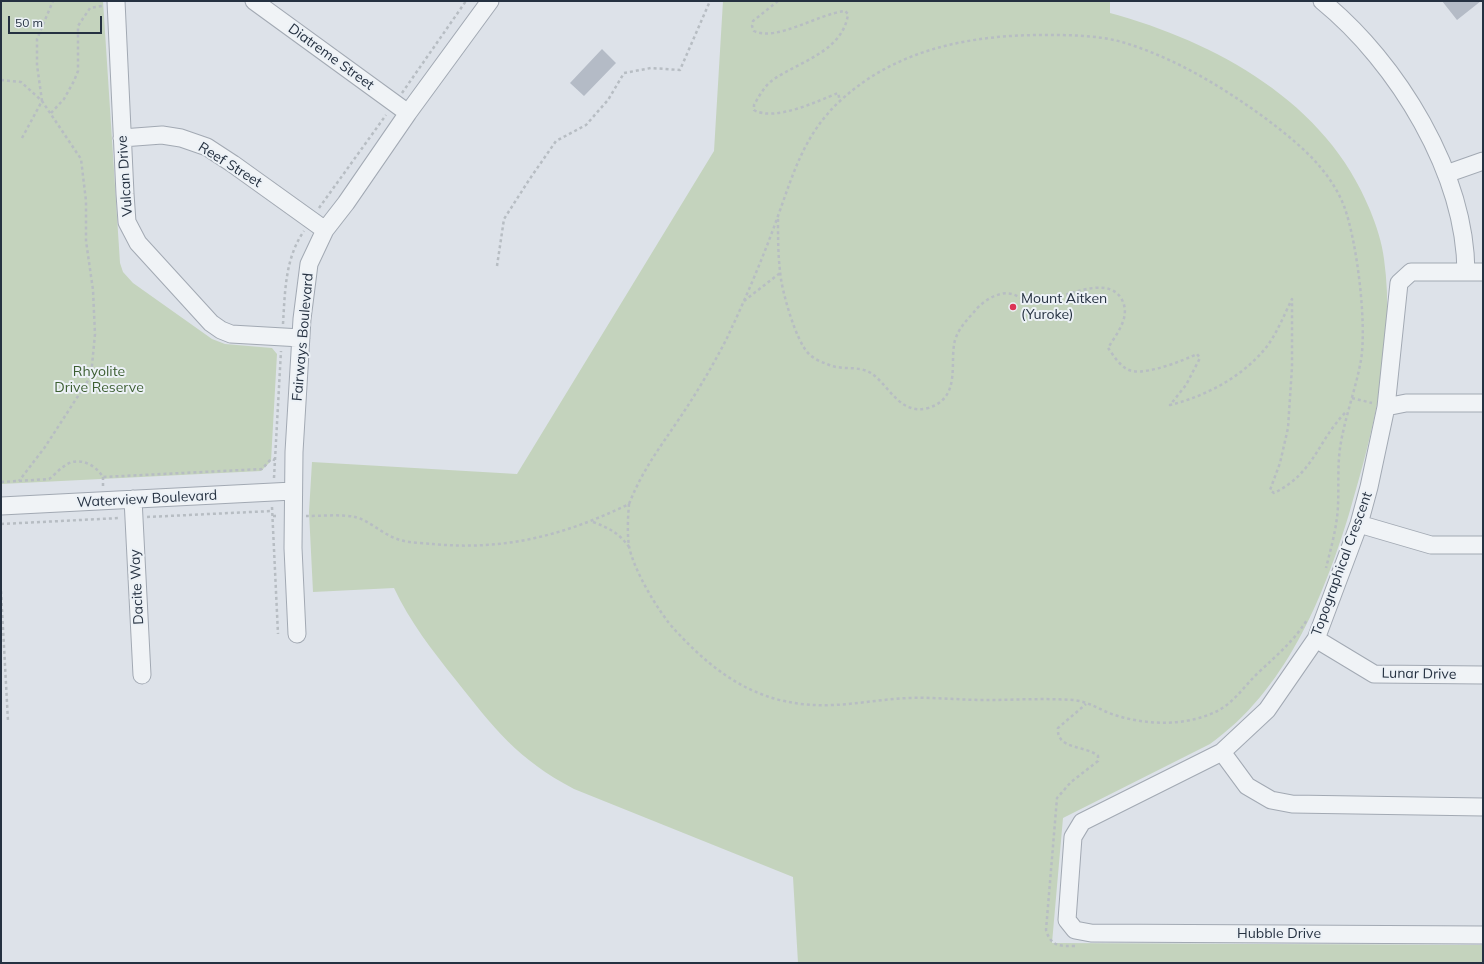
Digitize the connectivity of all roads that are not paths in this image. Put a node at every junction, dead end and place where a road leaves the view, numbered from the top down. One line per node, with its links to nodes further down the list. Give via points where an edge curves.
1 (254, 1): 5 (street, Diatreme Street)
2 (490, 1): 5 (street, Fairways Boulevard)
3 (1322, 1): 8 (street, via 1362,40 1393,76 1414,110)
4 (116, 3): 6 (street, Vulcan Drive)
5 (408, 114): 9 (street, Fairways Boulevard)
6 (122, 138): 9 (street, Reef Street, via 162,135 181,138 207,148); 11 (street, Vulcan Drive, via 127,222 138,243 211,324 221,330 231,334)
7 (1483, 161): 8 (street)
8 (1446, 174): 10 (street, via 1463,231 1466,252)
9 (325, 230): 11 (street, Fairways Boulevard, via 315,248 306,279)
10 (1475, 272): 13 (street, Topographical Crescent, via 1411,272 1399,283)
11 (301, 338): 14 (street, Fairways Boulevard)
12 (1483, 403): 13 (street, via 1406,403)
13 (1386, 407): 17 (street, Topographical Crescent)
14 (293, 491): 15 (street, Waterview Boulevard); 19 (street, Fairways Boulevard)
15 (133, 499): 16 (street, Waterview Boulevard); 21 (street, Dacite Way)
16 (1, 506)
17 (1359, 524): 18 (street, via 1431,545); 20 (street, Topographical Crescent)
18 (1483, 545)
19 (297, 634)
20 (1316, 639): 22 (street, Lunar Drive, via 1374,674); 23 (street, Topographical Crescent, via 1266,710)
21 (142, 675)
22 (1483, 675)
23 (1222, 752): 24 (street, via 1247,786 1271,800 1292,804); 25 (street, Topographical Crescent, via 1082,822 1073,837 1067,920)
24 (1483, 807)
25 (1075, 930): 26 (street, Hubble Drive, via 1098,933)
26 (1483, 935)

